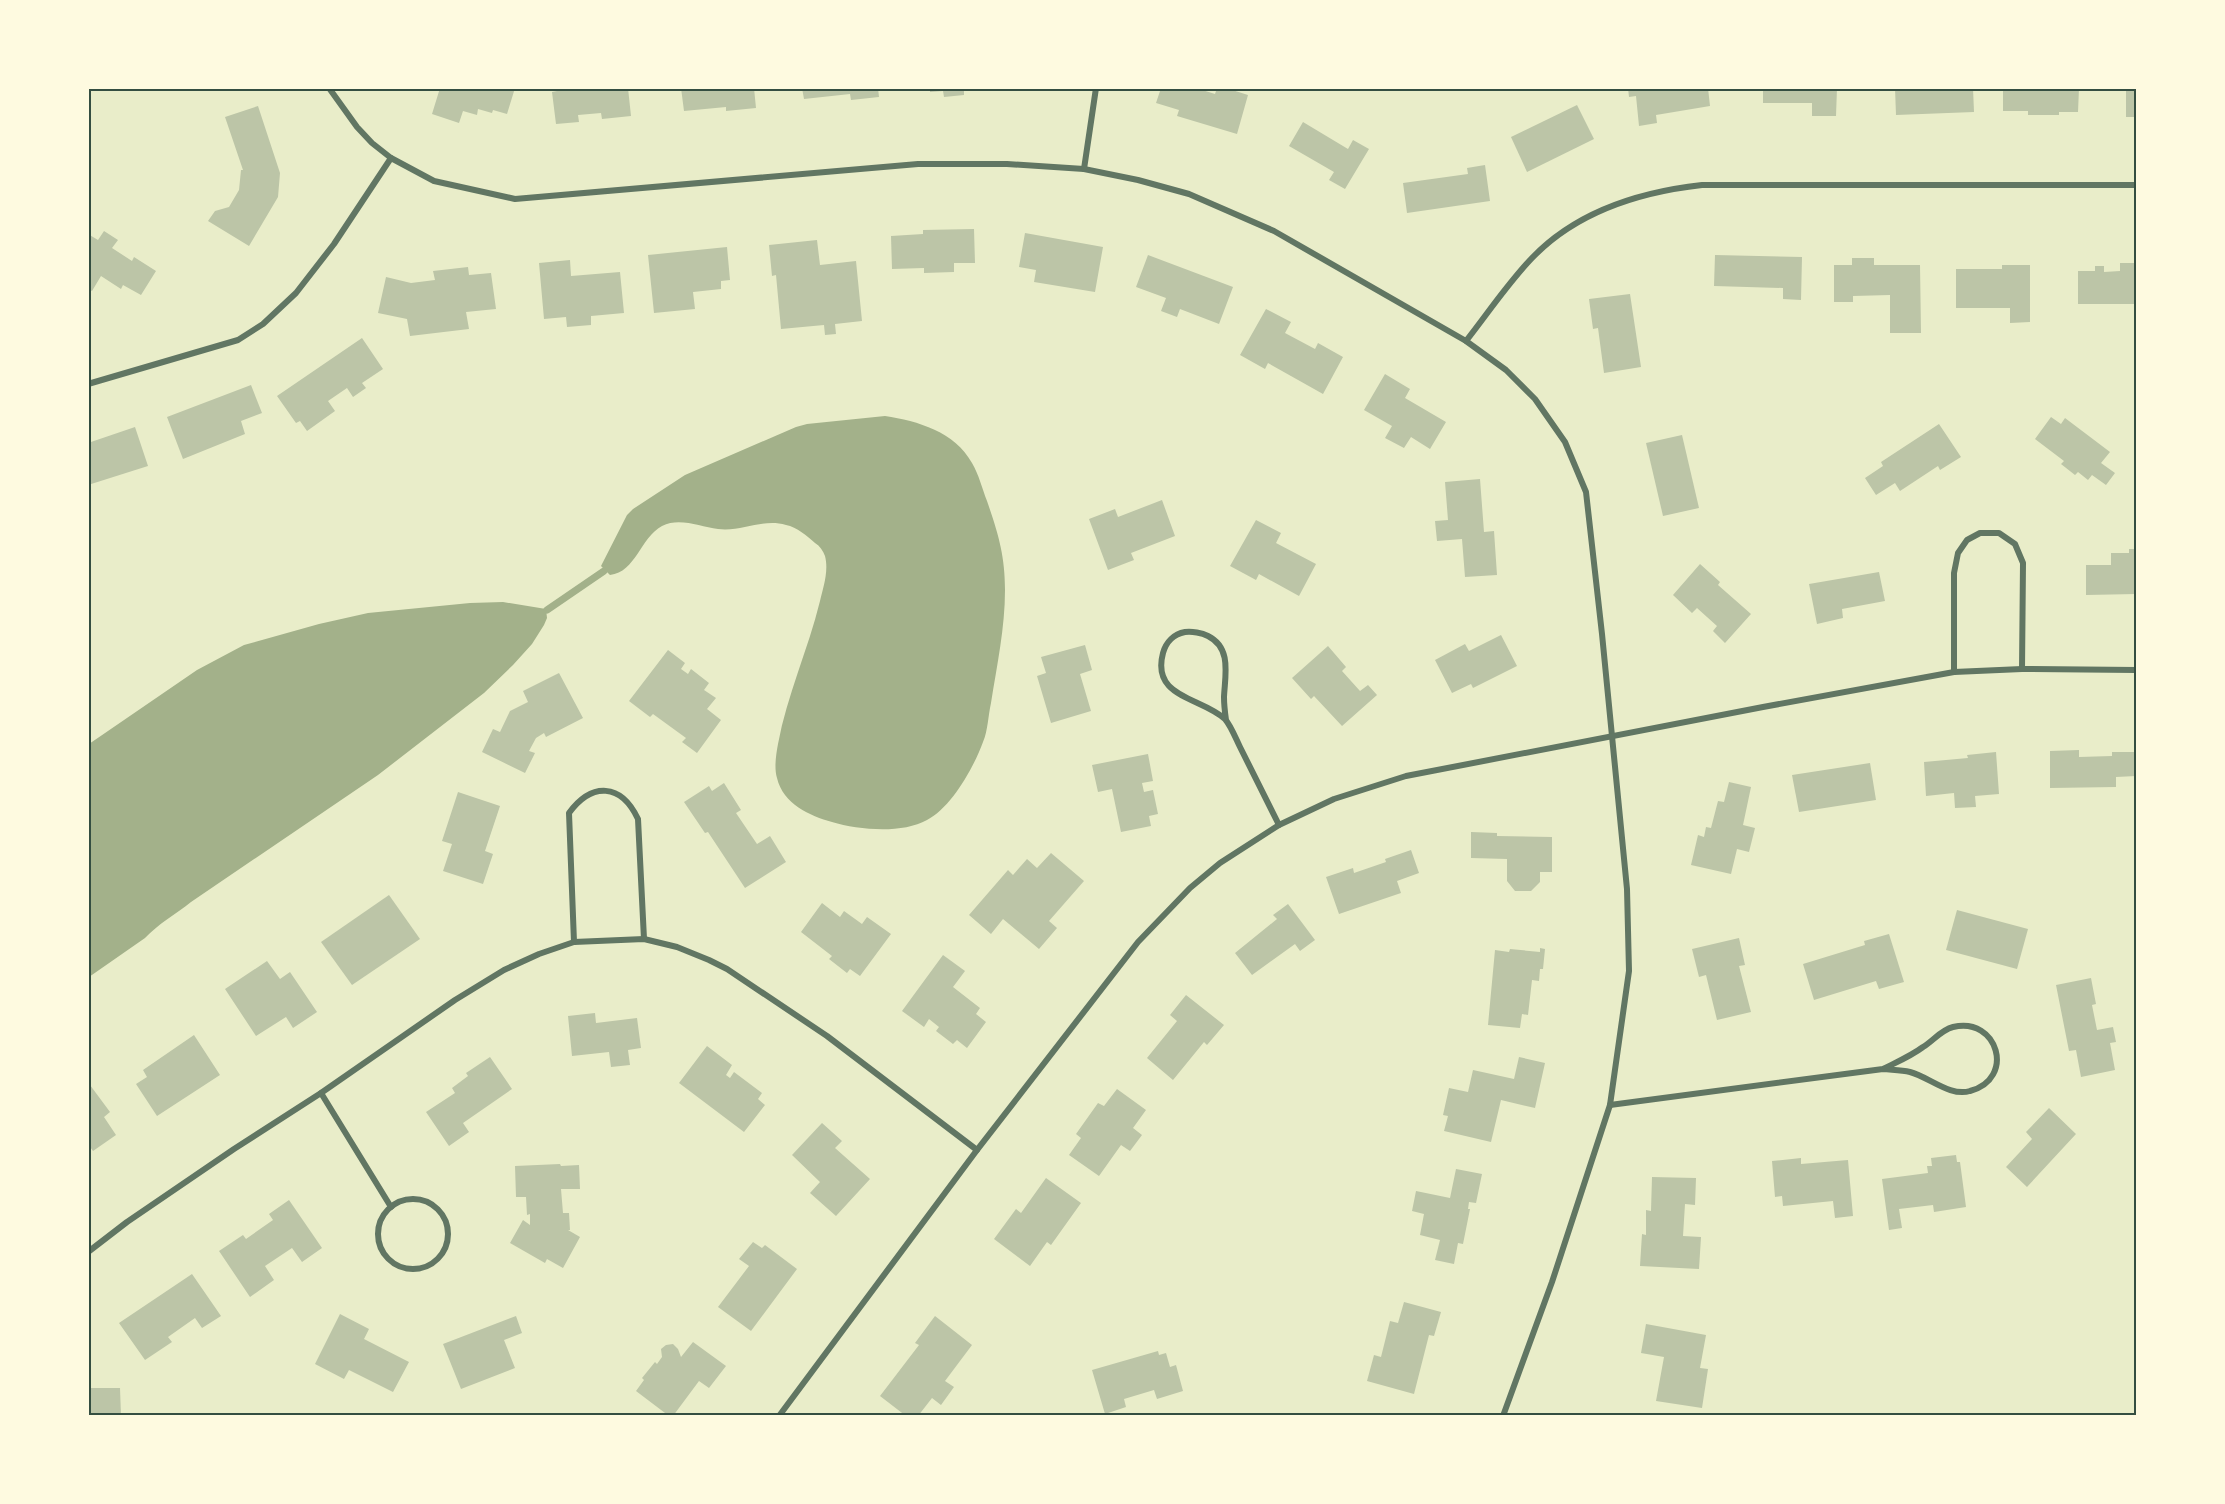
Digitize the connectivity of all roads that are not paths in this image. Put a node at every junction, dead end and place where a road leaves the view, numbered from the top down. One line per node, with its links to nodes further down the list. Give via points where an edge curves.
1 (329, 88): 3 (street, via 357,128)
2 (1096, 88): 4 (street)
3 (391, 158): 4 (street, via 434,181 515,199 918,164); 7 (street, via 334,244 296,293 263,324 238,340)
4 (1084, 169): 6 (street, via 1189,194 1274,231)
5 (2136, 185): 6 (street, via 1702,185 1642,194 1572,225 1540,251)
6 (1466, 341): 12 (street, via 1506,370 1535,399 1565,442 1586,492)
7 (88, 384)
8 (2022, 669): 9 (street); 10 (street); 10 (street, via 2023,563 2015,544 1999,533 1980,533 1967,540 1958,553 1954,573)
9 (2136, 670)
10 (1954, 672): 12 (street)
11 (1226, 720): 11 (street, via 1168,685 1162,673 1162,660 1165,646 1172,638 1186,632 1202,633 1218,643 1227,670); 13 (street)
12 (1612, 736): 13 (street, via 1406,776 1334,799); 18 (street, via 1629,971)
13 (1279, 825): 19 (street, via 1220,863 1138,942)
14 (644, 939): 15 (street); 15 (street, via 638,819 632,805 622,796 592,792 579,800 570,813); 19 (street, via 677,947 736,975 827,1036)
15 (574, 942): 17 (street, via 494,976)
16 (1883, 1069): 16 (street, via 1910,1072 1946,1089 1968,1092 1988,1083 1997,1066 1996,1047 1983,1030 1952,1027); 18 (street)
17 (321, 1093): 20 (street); 21 (street, via 127,1221)
18 (1610, 1105): 23 (street)
19 (977, 1150): 22 (street)
20 (391, 1207): 20 (street, via 379,1227 382,1250 399,1266 411,1269 433,1263 441,1255 448,1234 441,1214 433,1205 412,1199)
21 (88, 1252)
22 (779, 1416)
23 (1503, 1416)

